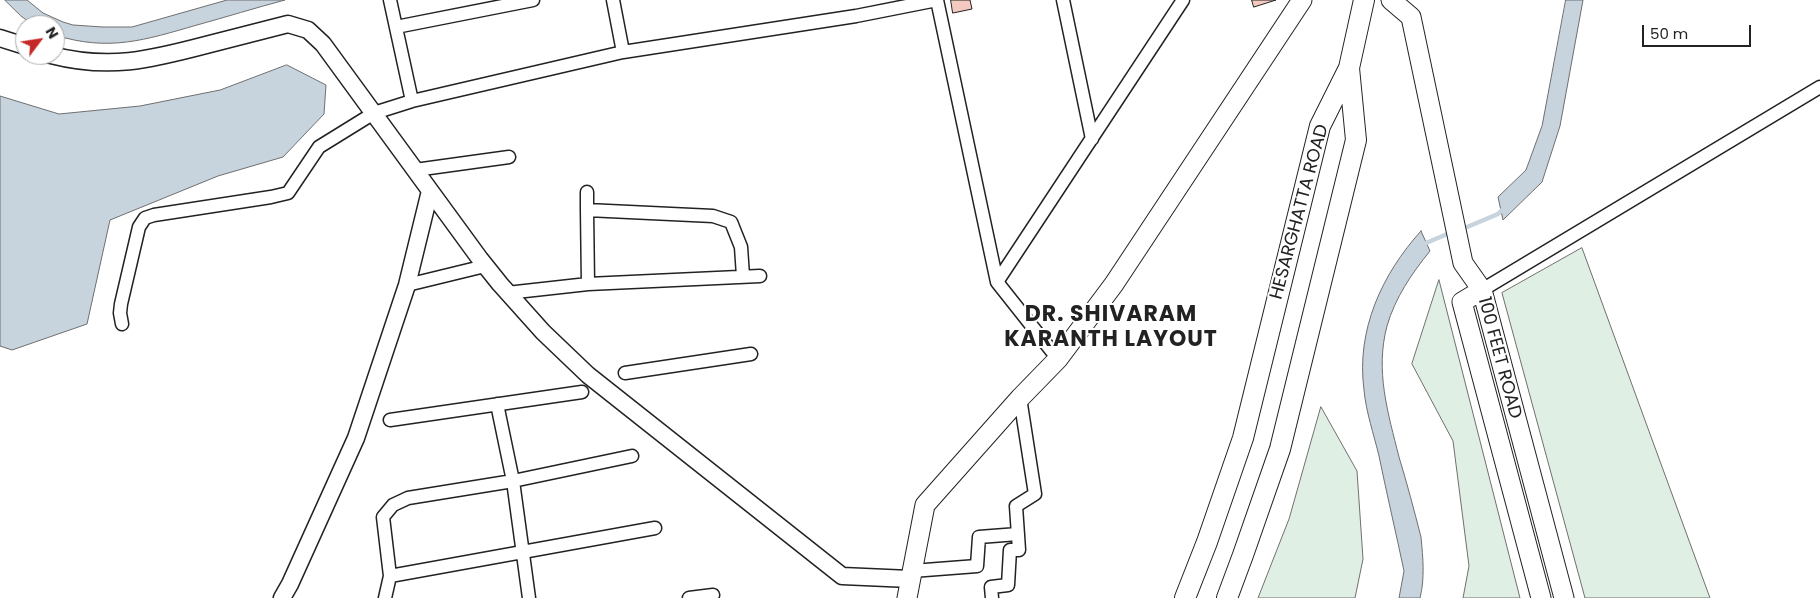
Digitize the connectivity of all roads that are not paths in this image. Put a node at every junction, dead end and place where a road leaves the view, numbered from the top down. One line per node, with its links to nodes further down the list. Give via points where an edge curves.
1 (390, 0): 10 (street)
2 (533, 0): 10 (street)
3 (613, 0): 13 (street)
4 (937, 0): 13 (street, via 856,16); 28 (street)
5 (1063, 0): 19 (street)
6 (1302, 0): 35 (main road, via 1114,284)
7 (1364, 0): 15 (main road)
8 (1391, 0): 31 (main road, via 1411,17 1463,263)
9 (1179, 3): 19 (street)
10 (396, 27): 17 (street)
11 (0, 38): 12 (street)
12 (15, 43)
13 (623, 52): 17 (street)
14 (65, 58): 18 (street, via 108,63 142,61 288,24 295,25 319,38)
15 (1349, 68): 55 (main road, HESARGHATTA ROAD, via 1320,126 1243,438); 56 (main road, HESARGHATTA ROAD, via 1356,140 1280,449)
16 (1820, 87): 31 (street)
17 (412, 101): 18 (street)
18 (374, 113): 21 (street); 33 (street, via 319,148 288,193 145,218 140,226 121,304)
19 (1092, 139): 28 (street)
20 (509, 157): 21 (street)
21 (415, 170): 22 (street)
22 (430, 192): 25 (street); 30 (street)
23 (587, 192): 24 (street)
24 (587, 210): 26 (street, via 713,216 731,222 741,247); 29 (street)
25 (485, 266): 30 (street); 32 (street)
26 (743, 276): 27 (street); 29 (street)
27 (760, 276)
28 (997, 282): 35 (street)
29 (588, 284): 32 (street)
30 (407, 285): 49 (street, via 356,438)
31 (1482, 290): 57 (main road, 100 FEET ROAD, via 1462,302); 58 (main road, 100 FEET ROAD)
32 (507, 293): 46 (street, via 588,375 842,576)
33 (122, 324)
34 (751, 354): 36 (street)
35 (1058, 359): 38 (main road)
36 (625, 373)
37 (582, 392): 39 (street)
38 (1020, 398): 44 (street, via 1036,494 1016,506); 46 (main road, via 925,505)
39 (497, 404): 40 (street); 42 (street)
40 (390, 420)
41 (632, 456): 42 (street)
42 (513, 481): 45 (street); 47 (street, via 408,498 393,505 383,518)
43 (656, 528): 45 (street)
44 (1018, 534): 46 (street, via 979,537 977,566); 54 (street, via 1019,550 1010,550 1008,585 991,587)
45 (523, 553): 47 (street); 51 (street)
46 (911, 575): 53 (main road)
47 (390, 576): 50 (street)
48 (713, 595): 52 (street)
49 (282, 598)
50 (385, 598)
51 (529, 598)
52 (689, 598)
53 (907, 598)
54 (992, 598)
55 (1185, 598)
56 (1227, 598)
57 (1541, 598)
58 (1564, 598)

